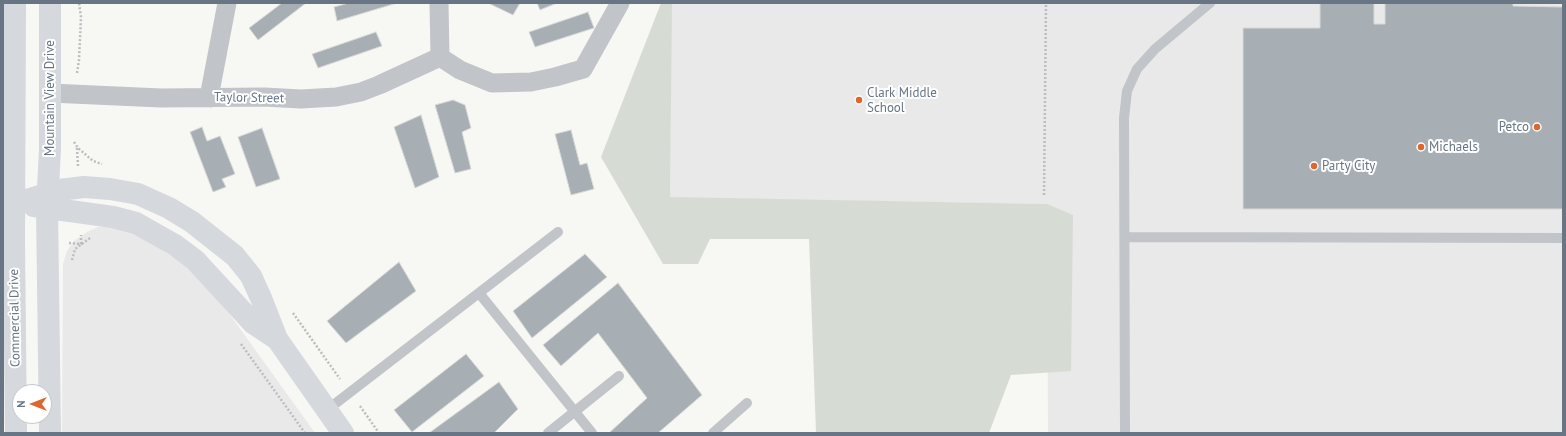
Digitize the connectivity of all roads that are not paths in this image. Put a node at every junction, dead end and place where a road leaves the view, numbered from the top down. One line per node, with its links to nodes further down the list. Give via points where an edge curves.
1 (15, 3): 11 (main road)
2 (50, 3): 8 (main road, Mountain View Drive)
3 (227, 3): 9 (street)
4 (440, 3): 7 (street)
5 (620, 3): 7 (street, via 583,69 555,78 531,82 492,83 460,70)
6 (1210, 3): 13 (lane, via 1156,49 1137,69 1126,91)
7 (440, 57): 9 (street, Taylor Street, via 361,92 336,97)
8 (50, 93): 9 (street, Taylor Street); 10 (main road, Mountain View Drive)
9 (211, 98)
10 (48, 200): 11 (main road); 16 (main road, via 136,223 175,245 195,260 253,323); 16 (main road, via 59,190 84,187 110,189 138,194 192,222 235,256 251,276); 22 (main road)
11 (8, 204): 21 (main road, Commercial Drive)
12 (558, 232): 15 (lane)
13 (1125, 237): 14 (lane); 27 (lane)
14 (1563, 238)
15 (479, 293): 19 (lane); 20 (lane)
16 (277, 340): 19 (main road)
17 (620, 376): 20 (lane)
18 (747, 403): 26 (lane)
19 (327, 410): 23 (main road)
20 (575, 412): 24 (lane); 25 (lane)
21 (16, 433)
22 (50, 433)
23 (343, 433)
24 (548, 433)
25 (592, 433)
26 (713, 433)
27 (1125, 433)

